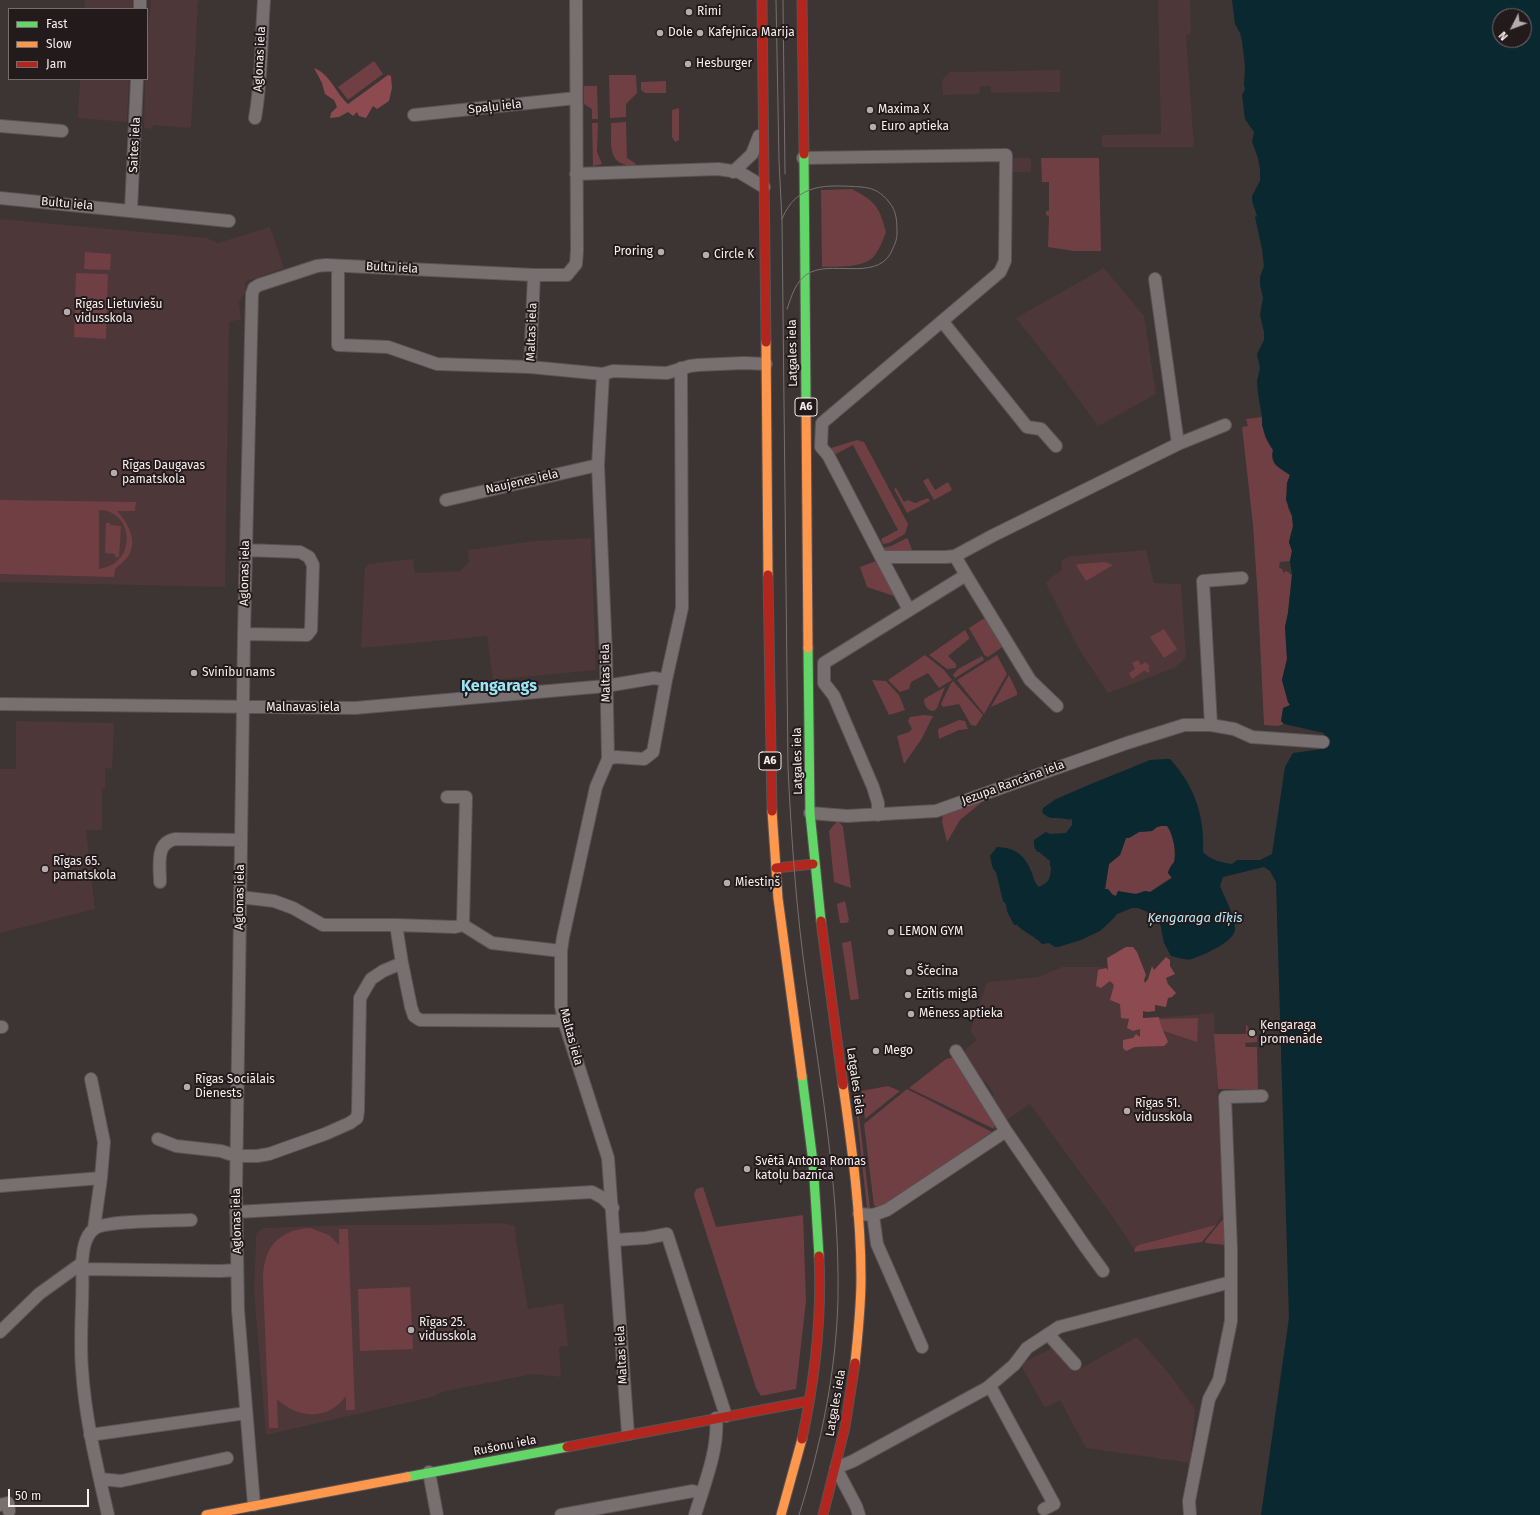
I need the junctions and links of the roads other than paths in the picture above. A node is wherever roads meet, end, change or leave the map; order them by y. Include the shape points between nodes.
1 (264, 0) edge
2 (576, 0) edge
3 (762, 0) edge
4 (802, 0) edge
5 (137, 80) edge
6 (576, 98) junction
7 (414, 115) dead end
8 (255, 118) dead end
9 (764, 123) junction
10 (0, 126) edge
11 (62, 131) dead end
12 (803, 158) junction
13 (733, 172) junction
14 (576, 174) junction
15 (764, 187) junction
16 (0, 198) edge
17 (131, 210) junction
18 (230, 221) dead end
19 (338, 266) junction
20 (534, 275) junction
21 (1155, 279) dead end
22 (254, 288) joint
23 (942, 321) junction
24 (766, 364) junction
25 (530, 366) junction
26 (680, 368) junction
27 (603, 374) junction
28 (1225, 425) dead end
29 (806, 434) junction
30 (821, 434) junction
31 (1178, 444) junction
32 (1056, 446) dead end
33 (598, 465) junction
34 (446, 500) dead end
35 (246, 550) junction
36 (955, 556) junction
37 (881, 557) junction
38 (966, 575) junction
39 (1242, 578) dead end
40 (909, 610) junction
41 (244, 634) junction
42 (809, 673) junction
43 (824, 673) junction
44 (666, 680) junction
45 (606, 686) junction
46 (0, 704) edge
47 (1057, 706) dead end
48 (243, 707) junction
49 (1211, 725) junction
50 (1323, 742) dead end
51 (608, 759) junction
52 (447, 797) dead end
53 (810, 813) junction
54 (878, 814) junction
55 (241, 840) junction
56 (814, 864) junction
57 (776, 868) junction
58 (160, 882) dead end
59 (240, 897) junction
60 (396, 925) junction
61 (463, 925) junction
62 (561, 951) junction
63 (402, 962) junction
64 (564, 1021) junction
65 (956, 1051) dead end
66 (91, 1079) dead end
67 (1262, 1096) dead end
68 (1006, 1131) junction
69 (158, 1139) dead end
70 (236, 1156) junction
71 (610, 1171) junction
72 (101, 1178) junction
73 (0, 1186) edge
74 (592, 1192) junction
75 (613, 1208) junction
76 (236, 1212) junction
77 (859, 1214) junction
78 (874, 1215) junction
79 (191, 1220) dead end
80 (94, 1228) junction
81 (615, 1240) junction
82 (82, 1266) junction
83 (237, 1270) junction
84 (1103, 1271) dead end
85 (1231, 1282) junction
86 (0, 1332) edge
87 (1048, 1334) junction
88 (922, 1347) dead end
89 (1075, 1364) dead end
90 (990, 1386) junction
91 (809, 1400) junction
92 (246, 1413) junction
93 (721, 1417) junction
94 (628, 1434) junction
95 (90, 1435) junction
96 (227, 1458) dead end
97 (836, 1468) junction
98 (429, 1472) junction
99 (100, 1479) junction
100 (701, 1494) junction
101 (251, 1509) edge
102 (1044, 1509) dead end
103 (567, 1514) edge
104 (108, 1515) edge
105 (206, 1515) edge
106 (437, 1515) edge
107 (695, 1515) edge
108 (781, 1515) edge
109 (823, 1515) edge
110 (859, 1515) edge
111 (1190, 1515) edge

1 - 8 street, Aglonas iela via 260,89
2 - 6 street
3 - 9 main road, A6
4 - 12 main road, Latgales iela / A6
5 - 17 street, Saites iela
6 - 7 street, Spaļu iela
6 - 14 street
9 - 13 street via 752,154
9 - 15 main road, A6
10 - 11 street
12 - 23 street via 1006,155 1003,266 1000,272
12 - 29 main road, Latgales iela / A6
13 - 14 street via 718,169
13 - 15 street via 743,174
14 - 20 street via 576,264 568,275
15 - 24 main road, A6
16 - 17 street, Bultu iela
17 - 18 street, Bultu iela
19 - 20 street, Bultu iela
19 - 22 street, Bultu iela via 317,266
19 - 25 street via 338,345 388,347 437,364
20 - 25 street, Maltas iela
21 - 31 street
22 - 35 street, Aglonas iela
23 - 30 street via 827,417 822,423
23 - 32 street via 1027,427 1041,429
24 - 26 street via 698,365
24 - 57 main road, A6 via 770,752
25 - 27 street, Maltas iela
26 - 27 street via 667,373 613,371
26 - 44 street via 682,608
27 - 33 street, Maltas iela
28 - 31 street
29 - 30 street
29 - 42 main road, Latgales iela / A6
30 - 37 street via 821,447 828,455
31 - 36 street
33 - 34 street, Naujenes iela
33 - 45 street, Maltas iela
35 - 41 street, Aglonas iela
35 - 41 street via 300,552 309,557 313,565 311,630 307,635
36 - 37 street
36 - 38 street
37 - 40 street
38 - 40 street
38 - 47 street via 1030,680
39 - 49 street via 1203,581
40 - 43 street via 824,664
41 - 48 street, Aglonas iela
42 - 43 street
42 - 53 main road, Latgales iela / A6
43 - 54 street via 824,682 834,696 873,786
44 - 45 street, Malnavas iela via 654,678
44 - 51 street via 653,752 644,759
45 - 48 street, Malnavas iela via 355,708
45 - 51 street, Maltas iela
46 - 48 street, Malnavas iela
48 - 55 street, Aglonas iela
49 - 50 street, Jezupa Rancāna iela via 1234,729 1252,737
49 - 54 street, Jezupa Rancāna iela via 1184,725 1164,730 936,810
51 - 62 street, Maltas iela via 596,787
52 - 61 street via 466,798
53 - 54 street, Jezupa Rancāna iela via 847,816
53 - 56 main road, Latgales iela / A6
55 - 58 street via 169,840 163,845 161,852
55 - 59 street, Aglonas iela
56 - 57 main road
56 - 77 main road, Latgales iela / A6
57 - 91 main road, A6 via 778,899 811,1136 820,1245 819,1324
59 - 60 street via 274,901 293,908 323,925
59 - 70 street, Aglonas iela
60 - 61 street
60 - 63 street
61 - 62 street via 492,943
62 - 64 street, Maltas iela via 561,1006
63 - 64 street via 411,1007 414,1016 420,1020
63 - 70 street via 371,979 360,998 357,1118 325,1134 269,1154
64 - 71 street, Maltas iela
65 - 68 street
66 - 72 street via 104,1142
67 - 85 street via 1225,1097
68 - 78 street via 887,1210
68 - 84 street
69 - 70 street via 176,1146 221,1151
70 - 76 street, Aglonas iela
71 - 74 street
71 - 75 street, Maltas iela
72 - 73 street
72 - 80 street
74 - 75 street
74 - 76 street
75 - 81 street, Maltas iela
76 - 83 street, Aglonas iela
77 - 78 street
77 - 97 main road, Latgales iela / A6 via 859,1319 848,1413
78 - 88 street via 877,1244
79 - 80 street via 107,1223
80 - 82 street via 86,1238
81 - 93 street via 667,1234
81 - 94 street, Maltas iela
82 - 83 street
82 - 86 street via 73,1268 39,1294
82 - 95 street via 80,1339
83 - 92 street, Aglonas iela
85 - 87 street via 1059,1327
85 - 111 street via 1231,1321 1219,1380 1209,1399 1189,1501
87 - 89 street
87 - 90 street via 1027,1348 1014,1365
90 - 97 street
90 - 102 street via 1054,1504
91 - 93 main road, Rušonu iela
91 - 108 main road, A6 via 801,1443
92 - 95 street
92 - 101 street, Aglonas iela
93 - 94 main road, Rušonu iela
93 - 100 street
94 - 98 main road, Rušonu iela
95 - 99 street
96 - 99 street via 121,1481
97 - 109 main road, Latgales iela / A6
97 - 110 street
98 - 101 main road, Rušonu iela
98 - 106 street
99 - 104 street
100 - 103 street via 693,1491
100 - 107 street
101 - 105 main road, Rušonu iela

